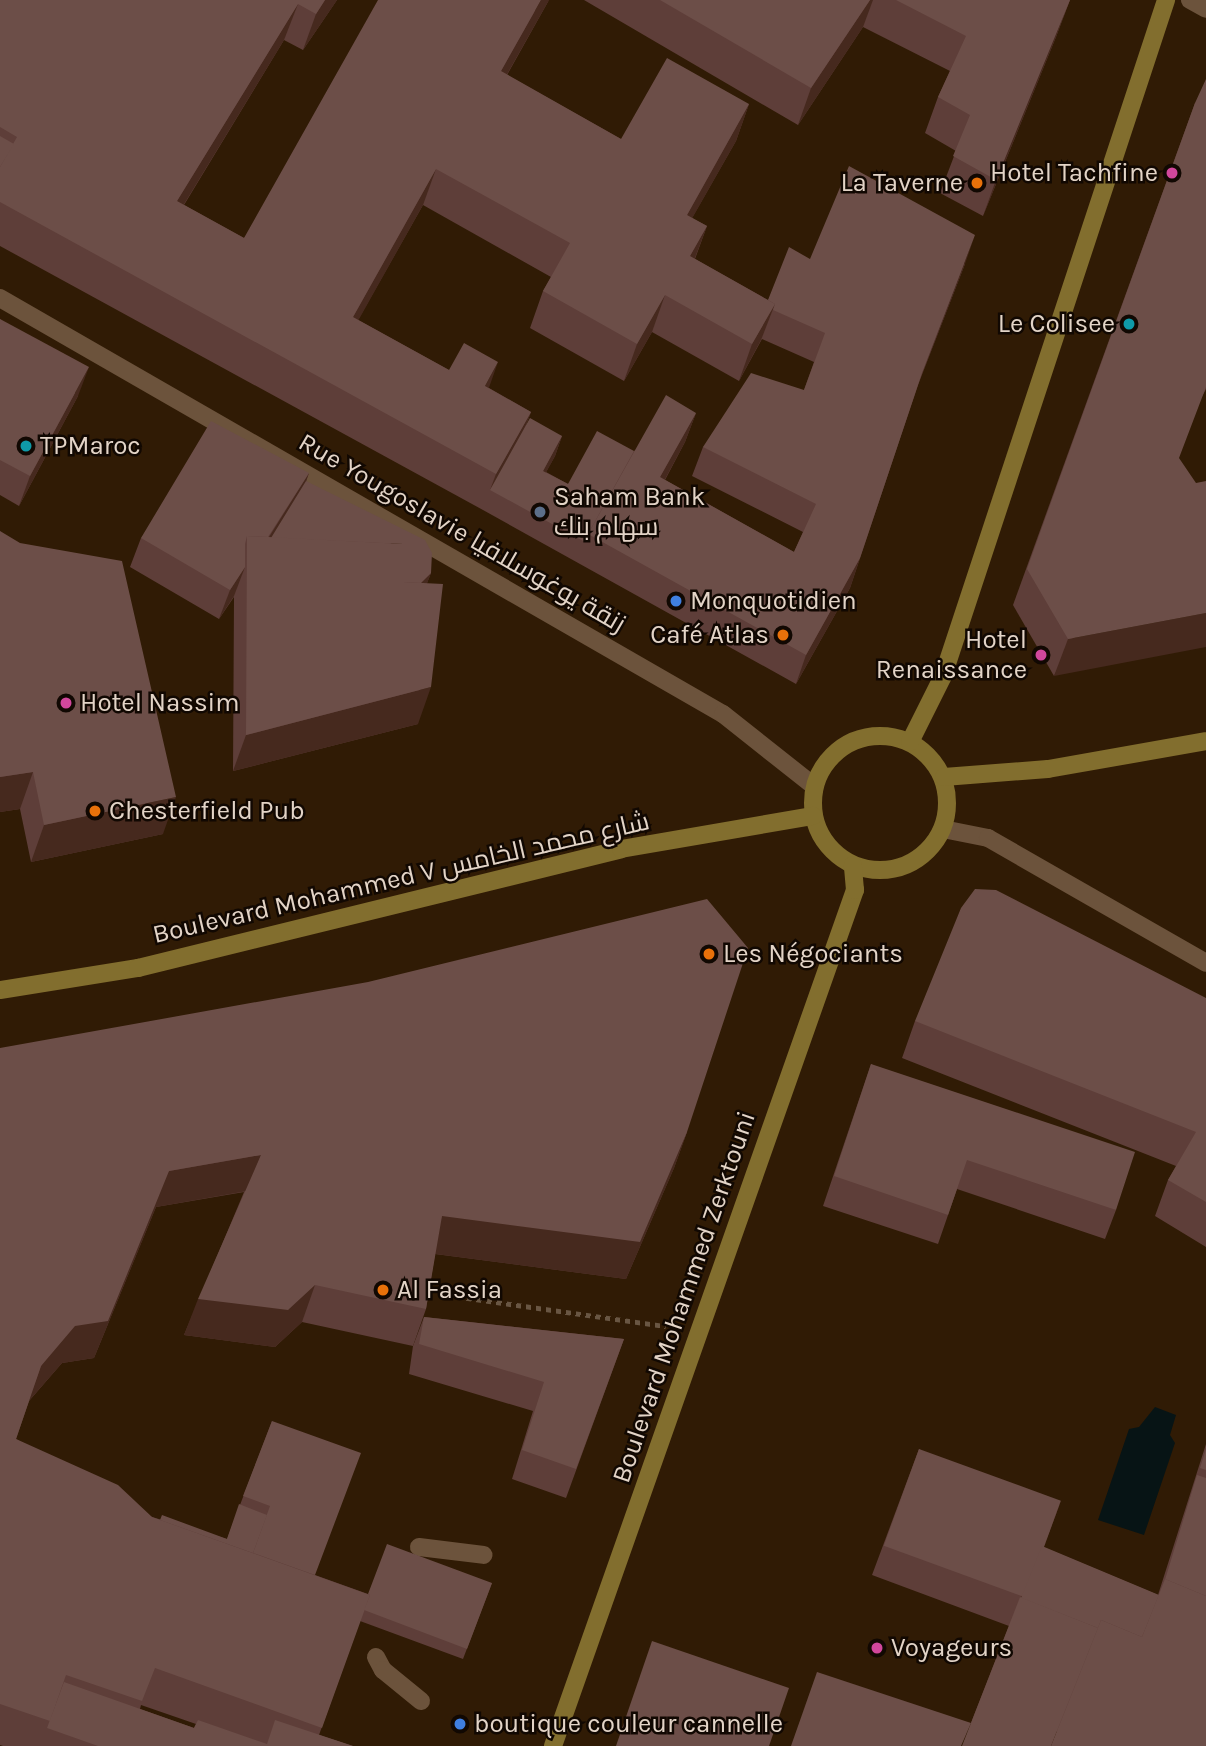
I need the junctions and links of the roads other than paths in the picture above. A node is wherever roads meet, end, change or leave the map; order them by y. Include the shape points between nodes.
1 (1166, 0) edge
2 (1190, 0) edge
3 (1206, 9) edge
4 (0, 298) edge
5 (1206, 741) edge
6 (909, 742) junction
7 (944, 777) junction
8 (814, 786) junction
9 (813, 816) junction
10 (943, 830) junction
11 (853, 865) junction
12 (1206, 963) edge
13 (0, 990) edge
14 (419, 1547) dead end
15 (484, 1555) dead end
16 (376, 1657) dead end
17 (421, 1701) dead end
18 (553, 1746) edge

1 - 6 main road via 943,676
2 - 3 street
4 - 8 street, Rue Yougoslavie زنقة يوغوسلافيا via 723,714
5 - 7 main road via 1048,769
6 - 7 main road
6 - 8 main road via 875,734 855,739 836,750
7 - 10 main road via 948,811
8 - 9 main road
9 - 11 main road via 827,845
9 - 13 main road, Boulevard Mohammed V شارع محمد الخامس via 621,849 138,968
10 - 11 main road via 921,857 905,866 870,870
10 - 12 street via 988,838
11 - 18 main road, Boulevard Mohammed Zerktouni via 855,890
14 - 15 street
16 - 17 street via 383,1670

